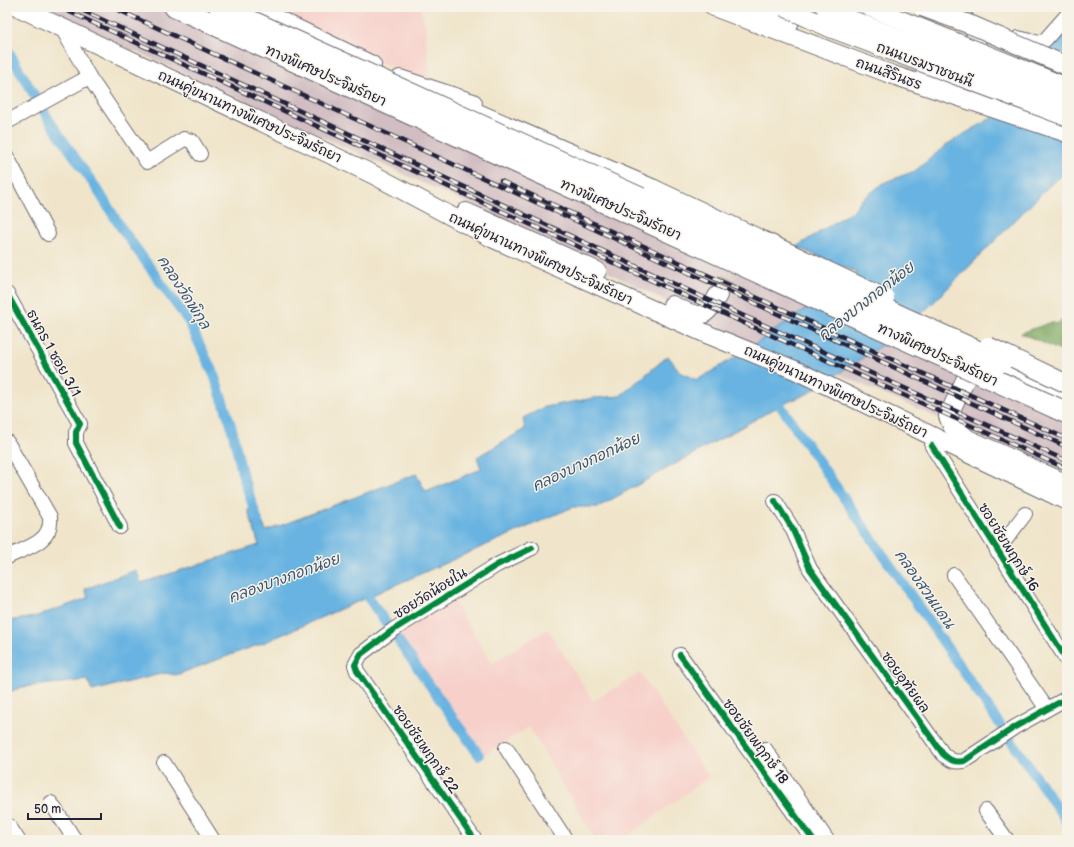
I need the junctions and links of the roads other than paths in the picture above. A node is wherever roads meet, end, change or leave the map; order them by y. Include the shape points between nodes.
1 (18, 7) edge
2 (175, 7) edge
3 (220, 7) edge
4 (252, 7) edge
5 (752, 7) edge
6 (784, 7) edge
7 (824, 7) edge
8 (849, 7) edge
9 (869, 7) edge
10 (879, 7) edge
11 (922, 7) edge
12 (935, 7) edge
13 (718, 9) edge
14 (1067, 15) edge
15 (969, 20) junction
16 (62, 28) junction
17 (1000, 32) junction
18 (979, 45) junction
19 (1067, 66) edge
20 (923, 75) junction
21 (89, 77) junction
22 (400, 79) junction
23 (1067, 79) edge
24 (1067, 88) edge
25 (1067, 103) edge
26 (1067, 117) edge
27 (7, 122) edge
28 (1067, 133) edge
29 (200, 154) dead end
30 (7, 157) edge
31 (372, 174) junction
32 (48, 234) dead end
33 (733, 266) tunnel mouth
34 (7, 294) edge
35 (718, 295) tunnel mouth
36 (1067, 375) edge
37 (1067, 384) edge
38 (1067, 392) edge
39 (1067, 401) edge
40 (1067, 413) edge
41 (7, 442) edge
42 (932, 446) dead end
43 (1067, 478) edge
44 (1067, 484) edge
45 (775, 501) dead end
46 (1067, 501) edge
47 (1025, 514) dead end
48 (120, 527) dead end
49 (532, 548) dead end
50 (997, 551) junction
51 (7, 557) edge
52 (954, 575) dead end
53 (680, 655) dead end
54 (1067, 660) edge
55 (358, 671) joint
56 (1067, 698) edge
57 (1047, 709) junction
58 (506, 748) dead end
59 (765, 749) dead end
60 (164, 763) dead end
61 (51, 803) dead end
62 (986, 811) dead end
63 (9, 826) dead end
64 (18, 840) edge
65 (75, 840) edge
66 (212, 840) edge
67 (475, 840) edge
68 (566, 840) edge
69 (813, 840) edge
70 (827, 840) edge
71 (1007, 840) edge

1 - 16 main road, ถนนคู่ขนานทางพิเศษประจิมรัถยา
2 - 40 highway, ทางพิเศษประจิมรัถยา, bridge
3 - 38 highway, ทางพิเศษประจิมรัถยา, bridge
4 - 22 main road
5 - 20 main road
6 - 26 main road, ถนนบรมราชชนนี, bridge via 830,28
7 - 25 main road, ถนนบรมราชชนนี, bridge
8 - 20 main road via 936,46 940,51 939,64
9 - 24 main road, bridge
10 - 23 main road via 969,39
11 - 19 main road, bridge
12 - 15 street
13 - 28 main road, ถนนสิรินธร via 894,75
14 - 17 street via 1040,43
15 - 17 street
15 - 18 street
16 - 21 street
16 - 31 main road, ถนนคู่ขนานทางพิเศษประจิมรัถยา
17 - 18 street
18 - 20 street via 969,74 963,81 957,84 947,83
21 - 27 street
21 - 29 street via 147,162 184,139 192,141
22 - 33 main road via 484,107 736,220 743,227 745,235
22 - 37 main road, bridge via 654,189
30 - 32 street
31 - 35 main road via 498,225 690,314 702,315 710,312
31 - 46 main road, ถนนคู่ขนานทางพิเศษประจิมรัถยา via 492,238 709,335 795,370
34 - 48 street, ธนกร 1 ซอย 3/1 via 80,424 76,432 76,443
36 - 44 main road via 1011,350 996,347 987,349 969,372 948,416 952,426 968,439
39 - 43 main road via 1004,370 984,365 977,370 955,416 956,422 970,433
41 - 51 street via 50,517 51,525 42,541
42 - 50 street, ซอยชัยพฤกษ์ 16
45 - 57 street, ซอยอุทัยผล via 792,528 810,569 943,754 950,760 964,761
47 - 50 street
49 - 55 street, ซอยวัดน้อยใน via 497,565 393,630 361,654 356,665
50 - 54 street, ซอยชัยพฤกษ์ 16
52 - 57 street
53 - 69 street, ซอยชัยพฤกษ์ 18
55 - 67 street, ซอยชัยพฤกษ์ 22
56 - 57 street, ซอยอุทัยผล
58 - 68 street
59 - 70 street, ซอยชัยพฤกษ์ 18
60 - 66 street
61 - 65 street
62 - 71 street
63 - 64 street

